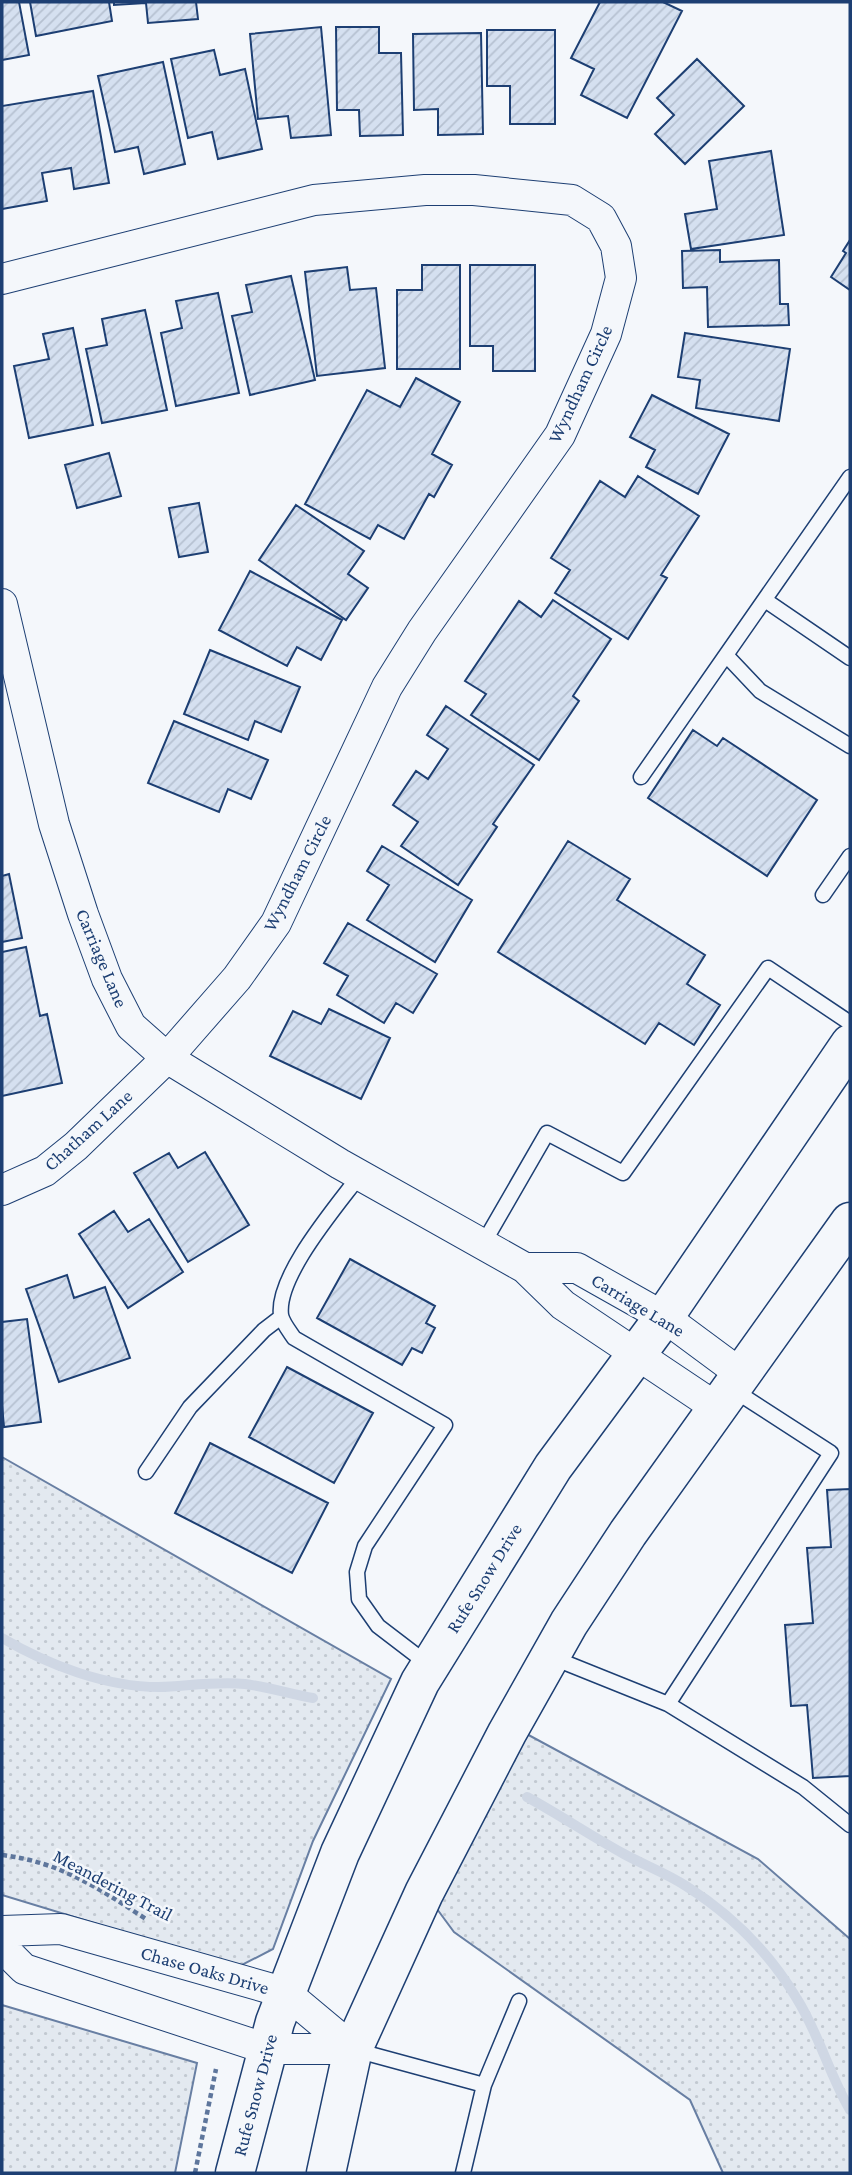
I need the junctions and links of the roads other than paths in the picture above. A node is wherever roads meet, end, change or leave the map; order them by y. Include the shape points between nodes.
1 (2, 279) edge
2 (850, 477) edge
3 (765, 600) junction
4 (2, 604) edge
5 (726, 655) junction
6 (850, 657) edge
7 (850, 747) edge
8 (641, 777) dead end
9 (850, 856) edge
10 (822, 895) dead end
11 (850, 1023) edge
12 (167, 1058) junction
13 (846, 1060) edge
14 (360, 1175) junction
15 (2, 1190) edge
16 (850, 1222) edge
17 (483, 1244) junction
18 (525, 1268) junction
19 (281, 1317) junction
20 (664, 1317) junction
21 (636, 1354) junction
22 (730, 1390) junction
23 (146, 1472) dead end
24 (550, 1656) junction
25 (430, 1665) junction
26 (668, 1704) junction
27 (850, 1825) edge
28 (2, 1931) edge
29 (2, 1947) edge
30 (286, 1993) junction
31 (519, 2001) dead end
32 (267, 2049) junction
33 (353, 2049) junction
34 (484, 2085) junction
35 (235, 2173) edge
36 (326, 2173) edge
37 (463, 2173) edge

1 - 12 street, Wyndham Circle via 314,200 425,190 572,200 601,218 616,246 621,278 615,305 560,435 387,687 276,923 237,978
2 - 3 lane
3 - 5 lane
3 - 6 lane
4 - 12 street, Carriage Lane via 54,824 83,914 107,979 131,1026
5 - 7 lane via 760,691
5 - 8 lane
9 - 10 lane
11 - 17 lane via 768,968 622,1173 547,1133
12 - 14 street, Carriage Lane
12 - 15 street, Chatham Lane via 45,1171
13 - 20 main road, Rufe Snow Drive
14 - 17 street, Carriage Lane
14 - 19 lane via 305,1250 283,1289
16 - 22 main road
17 - 18 street, Carriage Lane
18 - 20 street, Carriage Lane via 577,1268
18 - 21 street, Carriage Lane via 562,1305
19 - 23 lane via 190,1407
19 - 25 lane via 294,1338 445,1425 365,1546 356,1572 359,1599 378,1626
20 - 21 main road, Rufe Snow Drive
20 - 22 street, Carriage Lane
21 - 22 street, Carriage Lane
21 - 25 main road, Rufe Snow Drive via 553,1467
22 - 24 main road via 628,1533
22 - 26 lane via 831,1453
24 - 26 lane
24 - 33 main road via 424,1893
25 - 30 main road, Rufe Snow Drive via 340,1853
26 - 27 lane via 803,1787
28 - 30 street, Chase Oaks Drive via 61,1929
29 - 32 street via 24,1969
30 - 32 main road, Rufe Snow Drive
30 - 33 street, Chase Oaks Drive
31 - 34 lane
32 - 33 street
32 - 35 main road, Rufe Snow Drive
33 - 34 lane
33 - 36 main road
34 - 37 lane

